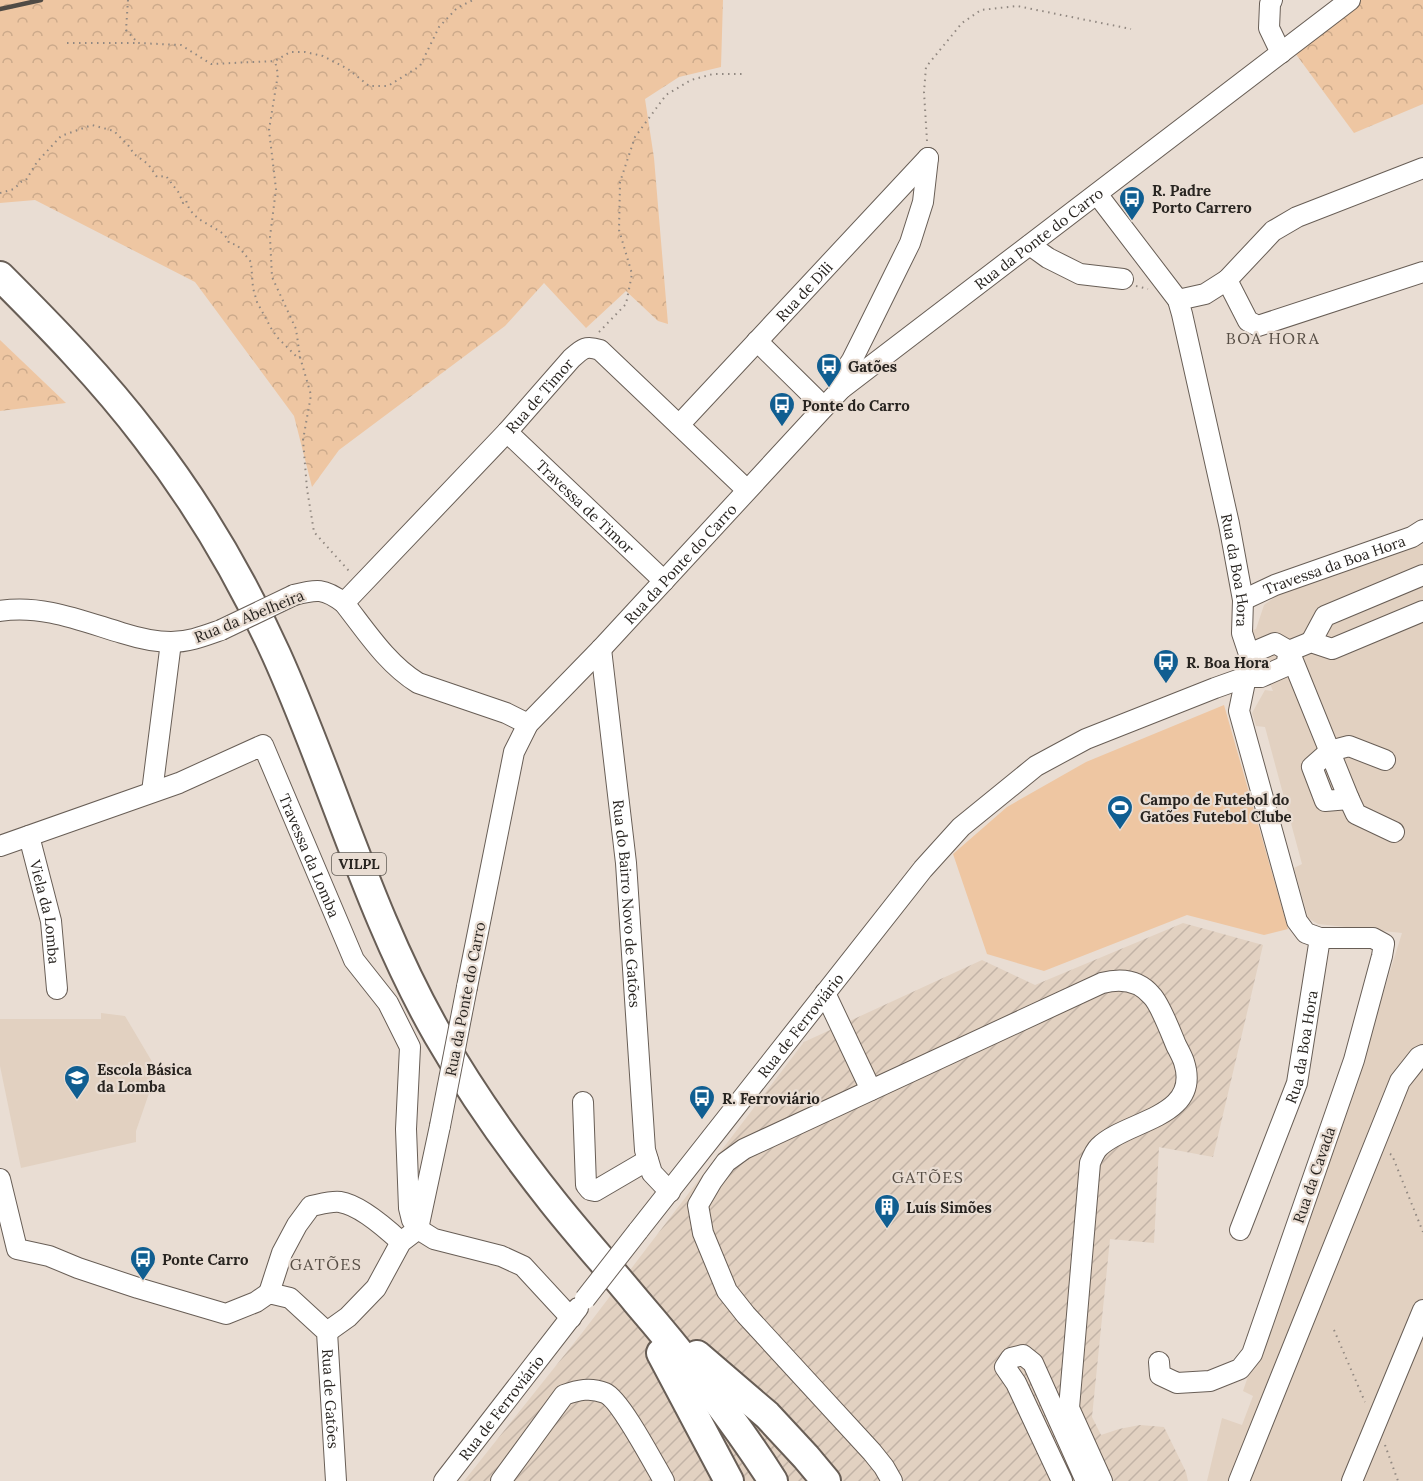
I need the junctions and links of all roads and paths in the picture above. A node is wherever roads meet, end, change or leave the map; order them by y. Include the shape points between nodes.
1 (128, 0) edge
2 (472, 0) edge
3 (1272, 0) edge
4 (1350, 0) edge
5 (1131, 29) dead end
6 (67, 43) dead end
7 (138, 43) junction
8 (1281, 53) junction
9 (275, 61) junction
10 (743, 74) dead end
11 (928, 158) junction
12 (1423, 168) edge
13 (0, 193) edge
14 (1097, 194) junction
15 (1030, 245) junction
16 (1423, 272) edge
17 (0, 276) edge
18 (1123, 279) joint
19 (1163, 280) junction
20 (1227, 280) junction
21 (1178, 300) junction
22 (757, 341) junction
23 (582, 348) junction
24 (300, 357) junction
25 (841, 388) junction
26 (824, 407) junction
27 (679, 425) junction
28 (507, 432) junction
29 (747, 490) junction
30 (1423, 530) edge
31 (1423, 574) edge
32 (664, 581) junction
33 (362, 585) junction
34 (1243, 600) junction
35 (344, 603) junction
36 (0, 611) edge
37 (1423, 611) edge
38 (171, 642) junction
39 (1311, 642) junction
40 (601, 649) junction
41 (1289, 651) junction
42 (1249, 654) junction
43 (1246, 677) junction
44 (528, 724) junction
45 (1330, 751) junction
46 (1385, 760) dead end
47 (152, 792) junction
48 (1394, 832) dead end
49 (29, 836) junction
50 (0, 846) edge
51 (1320, 938) junction
52 (57, 989) dead end
53 (825, 993) junction
54 (1423, 1055) edge
55 (871, 1090) junction
56 (583, 1102) dead end
57 (1374, 1147) junction
58 (648, 1160) junction
59 (0, 1179) edge
60 (670, 1192) junction
61 (418, 1229) junction
62 (1240, 1230) dead end
63 (1423, 1232) edge
64 (401, 1242) junction
65 (269, 1293) junction
66 (642, 1307) junction
67 (1423, 1310) edge
68 (571, 1318) junction
69 (327, 1332) junction
70 (1159, 1362) dead end
71 (746, 1440) junction
72 (336, 1481) edge
73 (444, 1481) edge
74 (501, 1481) edge
75 (664, 1481) edge
76 (729, 1481) edge
77 (772, 1481) edge
78 (778, 1481) edge
79 (788, 1481) edge
80 (826, 1481) edge
81 (892, 1481) edge
82 (1062, 1481) edge
83 (1086, 1481) edge
84 (1102, 1481) edge
85 (1239, 1481) edge
86 (1352, 1481) edge

1 - 7 path via 126,30
2 - 9 path via 457,8 439,27 420,66 388,86 369,86 348,69 305,52 290,52
3 - 8 street via 1269,28
4 - 8 street, Rua da Ponte do Carro
5 - 11 path via 1017,6 981,10 962,23 926,67
6 - 7 path
7 - 9 path via 181,45 211,64
8 - 14 street, Rua da Ponte do Carro
9 - 24 path via 278,74 269,130 276,189 270,237 272,277 296,329
10 - 23 path via 713,74 691,80 666,95 635,137 620,182 619,230 632,274 626,304
11 - 22 street, Rua de Dili
11 - 25 street via 923,202 910,243 840,378
12 - 20 street via 1297,217 1273,231
13 - 24 path via 26,180 61,136 93,125 114,131 157,177 166,176 183,202 186,200 190,213 237,245 250,262 257,302 271,328
14 - 15 street, Rua da Ponte do Carro
14 - 19 street, Rua da Boa Hora
15 - 18 street via 1080,274
15 - 25 street, Rua da Ponte do Carro
16 - 20 street via 1258,326 1248,321
17 - 66 highway, VILPL via 138,426 215,537 275,651 374,900 435,1030 508,1144
18 - 19 path via 1150,290
19 - 21 street, Rua da Boa Hora
20 - 21 street via 1205,294
21 - 34 street, Rua da Boa Hora
22 - 26 street
22 - 27 street, Rua de Dili
23 - 27 street, Rua de Timor via 600,350
23 - 28 street, Rua de Timor
24 - 33 path via 311,395 303,440 314,532
25 - 26 street, Rua da Ponte do Carro
26 - 29 street, Rua da Ponte do Carro
27 - 29 street, Rua de Timor
28 - 32 street, Travessa de Timor
28 - 33 street, Rua de Timor
29 - 32 street, Rua da Ponte do Carro
30 - 34 street, Travessa da Boa Hora
31 - 39 street via 1325,616
32 - 40 street, Rua da Ponte do Carro
33 - 35 street, Rua de Timor
34 - 42 street, Rua da Boa Hora via 1242,633
35 - 38 street, Rua da Abelheira, bridge via 324,591 313,590 220,630 192,640
35 - 44 street, Rua da Abelheira via 409,678
36 - 38 street, Rua da Abelheira via 51,612 147,640
37 - 39 street via 1332,649
38 - 47 street
39 - 41 street
40 - 44 street, Rua da Ponte do Carro
40 - 58 street, Rua do Bairro Novo de Gatões via 626,862
41 - 42 street via 1275,643
41 - 43 street, Rua de Ferroviário via 1286,666 1262,677
41 - 45 street
42 - 43 street, Rua da Boa Hora
43 - 51 street, Rua da Boa Hora via 1239,711 1297,921 1306,933
43 - 53 street, Rua de Ferroviário via 1086,739 1036,766 961,827
44 - 61 street, Rua da Ponte do Carro, bridge via 514,752
45 - 46 street via 1349,746
45 - 48 street via 1312,767 1325,801 1349,799 1356,814
47 - 49 street, Travessa da Lomba
47 - 61 street, Travessa da Lomba via 263,745 354,960 388,1003 410,1047 406,1129 409,1208
49 - 50 street, Travessa da Lomba
49 - 52 street, Viela da Lomba via 51,921
51 - 62 street, Rua da Boa Hora via 1297,1083
51 - 70 street, Rua da Cavada via 1373,938 1384,944 1354,1060 1252,1354 1240,1369 1210,1381 1177,1383 1160,1375
53 - 55 street
53 - 60 street, Rua de Ferroviário
54 - 57 street via 1400,1081
55 - 81 street via 744,1149 726,1162 698,1205 702,1233 727,1291 872,1452
55 - 84 street via 1102,983 1129,980 1154,997 1185,1063 1187,1083 1179,1101 1164,1113 1112,1137 1097,1149 1090,1163 1069,1408
56 - 58 street via 586,1185 590,1190 595,1191
57 - 63 path via 1392,1155
57 - 85 street
58 - 60 street, Rua do Bairro Novo de Gatões via 651,1173
59 - 65 street via 17,1249 226,1314
60 - 68 street, Rua de Ferroviário, bridge
61 - 64 street
61 - 68 street via 434,1239 501,1256 523,1266
64 - 65 street via 360,1210 342,1202 311,1206 282,1253
64 - 69 street via 376,1288
65 - 69 street, Rua de Gatões via 290,1298
66 - 71 highway, VILPL
66 - 76 highway via 656,1342
66 - 80 highway via 767,1415
67 - 86 street
68 - 73 street, Rua de Ferroviário
69 - 72 street, Rua de Gatões
71 - 77 highway, VILPL
71 - 78 highway, VILPL
71 - 79 street, VILPL
74 - 75 street via 564,1395 580,1389 607,1394 622,1410
82 - 83 street via 1016,1383 1005,1368 1011,1358 1023,1355 1033,1363

